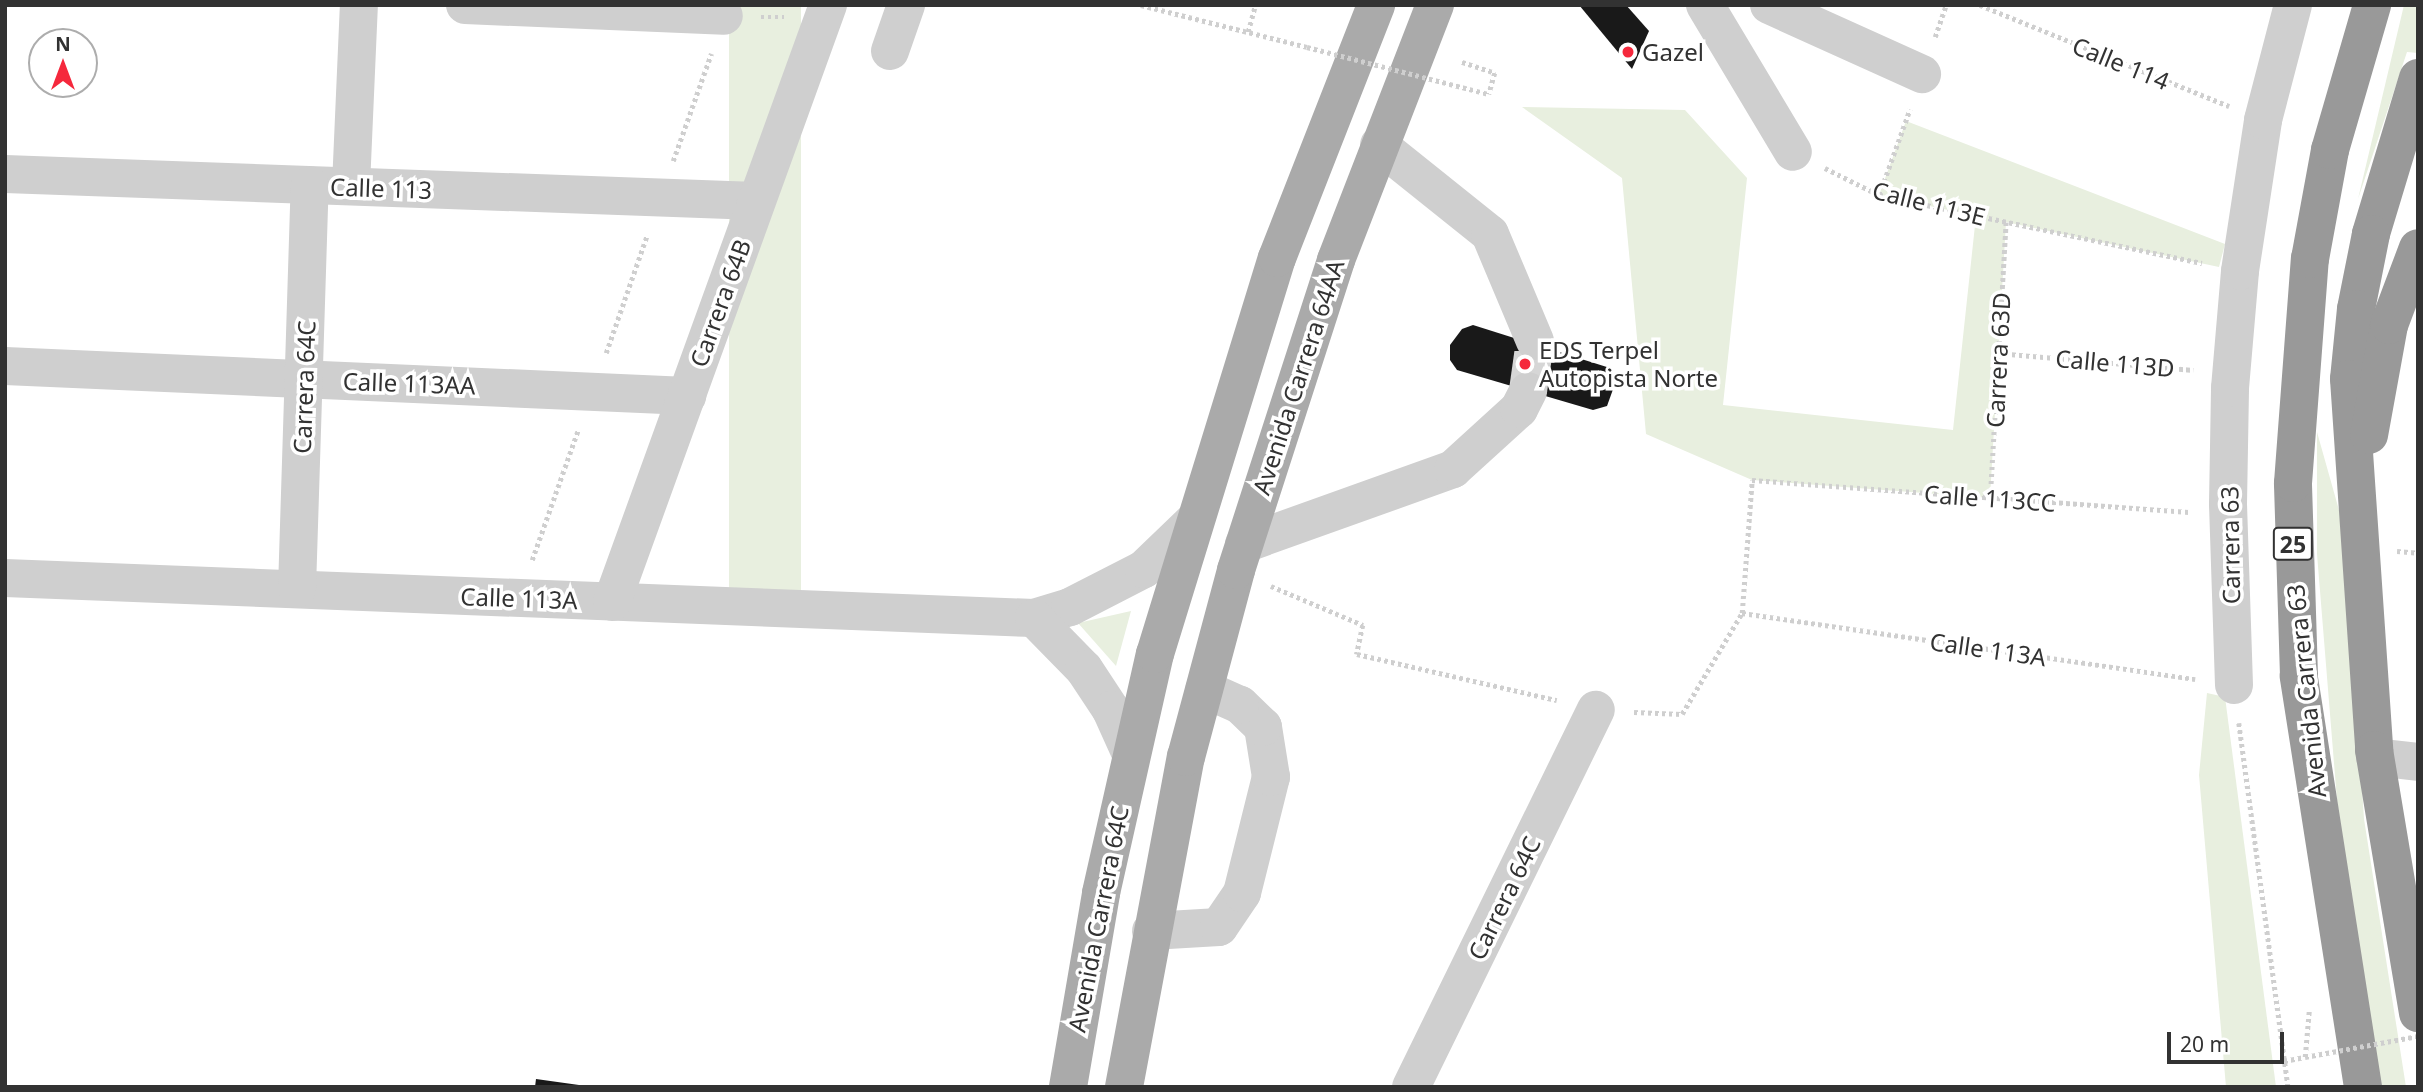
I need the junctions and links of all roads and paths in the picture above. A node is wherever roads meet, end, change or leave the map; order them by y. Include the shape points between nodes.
1 (359, 5) edge
2 (465, 5) edge
3 (471, 5) edge
4 (906, 5) edge
5 (1141, 5) edge
6 (1255, 5) edge
7 (1376, 5) edge
8 (1435, 5) edge
9 (1705, 5) edge
10 (1769, 5) edge
11 (1980, 5) edge
12 (2293, 5) edge
13 (2372, 5) edge
14 (826, 12) edge
15 (724, 16) junction
16 (1248, 33) junction
17 (890, 51) dead end
18 (1462, 62) dead end
19 (1922, 74) dead end
20 (2416, 84) edge
21 (2263, 120) junction
22 (1379, 145) junction
23 (1793, 152) joint
24 (5, 174) edge
25 (310, 185) junction
26 (351, 186) junction
27 (661, 198) junction
28 (757, 201) junction
29 (2006, 222) junction
30 (2418, 248) edge
31 (2240, 271) junction
32 (1535, 341) tunnel mouth
33 (1998, 353) junction
34 (5, 366) edge
35 (2232, 374) junction
36 (304, 379) junction
37 (592, 391) junction
38 (1528, 391) tunnel mouth
39 (687, 396) junction
40 (1990, 498) junction
41 (2228, 515) junction
42 (1195, 520) junction
43 (2362, 549) junction
44 (1240, 557) junction
45 (5, 578) edge
46 (297, 589) junction
47 (520, 598) junction
48 (612, 601) junction
49 (1742, 612) junction
50 (1034, 618) junction
51 (2234, 685) junction
52 (1204, 689) junction
53 (1597, 710) junction
54 (1130, 752) junction
55 (2375, 757) junction
56 (2418, 762) edge
57 (1151, 931) junction
58 (2309, 1008) dead end
59 (2418, 1013) edge
60 (2418, 1036) edge
61 (2305, 1057) junction
62 (2284, 1060) junction
63 (1068, 1087) edge
64 (1124, 1087) edge
65 (1411, 1087) edge
66 (2288, 1087) edge
67 (2362, 1087) edge

1 - 26 street
2 - 3 street
3 - 15 street
4 - 17 street
5 - 16 path
6 - 16 path
7 - 42 main road via 1277,258
8 - 22 main road, Avenida Carrera 64AA
9 - 23 street
10 - 19 street
11 - 21 path, Calle 114
12 - 21 street, Carrera 63
13 - 67 highway, Avenida Carrera 63 / 25 via 2330,150 2309,259 2293,483 2299,676
14 - 15 path
14 - 28 street, Carrera 64B
15 - 27 path
16 - 18 path, bridge via 1489,94 1495,73
20 - 43 highway via 2371,234 2356,309 2349,418
21 - 31 street, Carrera 63
22 - 32 street via 1490,234
22 - 44 main road, Avenida Carrera 64AA via 1293,386
23 - 29 path, Calle 113E via 1879,195
24 - 25 street, Calle 113
25 - 26 street, Calle 113
25 - 36 street, Carrera 64C
26 - 27 street, Calle 113
27 - 28 street, Calle 113
27 - 37 path
28 - 39 street, Carrera 64B
29 - 31 path, Calle 113E
29 - 33 path, Carrera 63D
30 - 43 highway via 2389,325 2374,394
31 - 35 street, Carrera 63
33 - 35 path, Calle 113D
33 - 40 path, Carrera 63D
34 - 36 street, Calle 113AA
35 - 41 street, Carrera 63
36 - 37 street, Calle 113AA
36 - 46 street, Carrera 64C
37 - 39 street, Calle 113AA
37 - 47 path
38 - 44 street via 1518,409 1454,469
39 - 48 street, Carrera 64B
40 - 41 path, Calle 113CC
40 - 49 path, Calle 113CC via 1752,480
41 - 51 street, Carrera 63
42 - 50 street, Calle 113A via 1144,569 1070,607
42 - 54 main road
43 - 55 highway
44 - 52 main road, Avenida Carrera 64AA
44 - 53 path via 1363,625 1357,654
45 - 46 street, Calle 113A
46 - 47 street, Calle 113A
47 - 48 street, Calle 113A
48 - 50 street, Calle 113A
49 - 51 path, Calle 113A
49 - 53 path via 1682,714
50 - 54 street via 1084,668
51 - 62 path
52 - 57 main road, Avenida Carrera 64AA
52 - 57 street via 1240,705 1264,727 1271,777 1242,892 1219,927
53 - 65 street, Carrera 64C
54 - 63 main road, Avenida Carrera 64C
55 - 56 street
55 - 59 highway
57 - 64 main road
58 - 61 path
60 - 61 path, bridge
61 - 62 path
62 - 66 path

